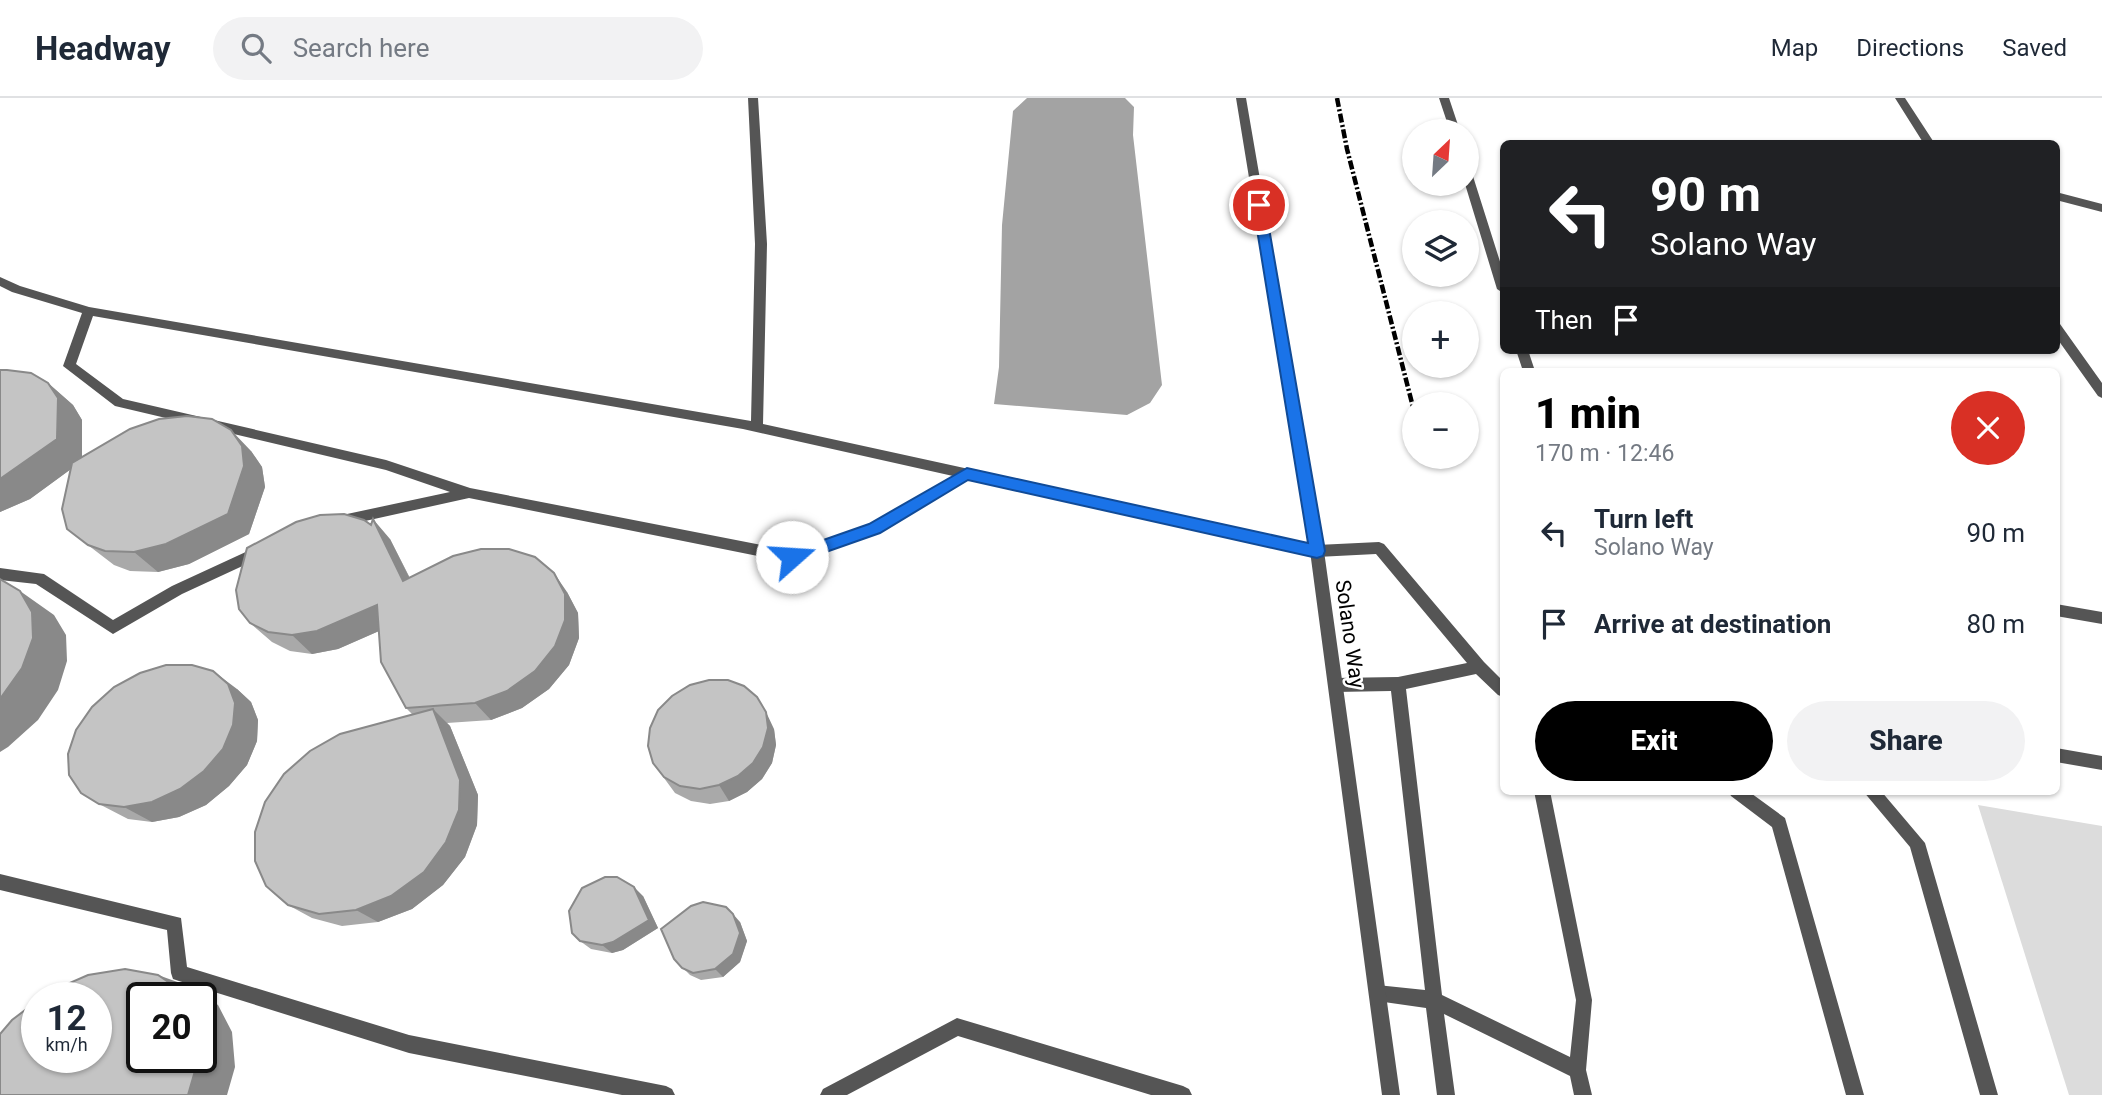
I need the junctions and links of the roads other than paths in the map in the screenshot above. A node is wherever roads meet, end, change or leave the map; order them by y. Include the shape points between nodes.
1 (753, 98) edge
2 (1241, 98) edge
3 (1444, 98) edge
4 (1900, 98) edge
5 (1451, 119) edge
6 (1927, 140) edge
7 (1474, 196) edge
8 (2060, 196) edge
9 (2102, 208) edge
10 (1500, 279) edge
11 (0, 281) edge
12 (89, 311) junction
13 (2060, 333) edge
14 (2102, 393) edge
15 (757, 427) junction
16 (967, 474) junction
17 (470, 493) junction
18 (328, 523) edge
19 (278, 543) edge
20 (1317, 551) junction
21 (0, 573) edge
22 (2060, 611) edge
23 (2102, 618) edge
24 (1479, 667) junction
25 (1398, 684) junction
26 (1335, 685) junction
27 (1500, 687) edge
28 (2060, 756) edge
29 (2102, 763) edge
30 (1543, 795) edge
31 (1741, 795) edge
32 (1875, 795) edge
33 (0, 882) edge
34 (1377, 993) junction
35 (1434, 1000) junction
36 (1577, 1070) junction
37 (1160, 1092) edge
38 (666, 1095) edge
39 (829, 1095) edge
40 (1183, 1095) edge
41 (1391, 1095) edge
42 (1446, 1095) edge
43 (1583, 1095) edge
44 (1855, 1095) edge
45 (1989, 1095) edge

1 - 15 street via 761,244
2 - 20 street, Solano Way
3 - 5 street
4 - 6 street
7 - 10 street
8 - 9 street
11 - 12 street
12 - 15 street
12 - 17 street via 69,366 119,403 386,465
13 - 14 street
15 - 16 street
16 - 17 street via 874,528 792,557
16 - 20 street
17 - 18 street
19 - 21 street via 177,590 113,628 38,578
20 - 24 street via 1379,548
20 - 26 street, Solano Way
22 - 23 street
24 - 25 street
24 - 27 street
25 - 26 street
25 - 35 street
26 - 34 street, Solano Way
28 - 29 street
30 - 36 street via 1584,1000
31 - 44 street via 1779,823
32 - 45 street via 1917,843
33 - 38 street via 174,924 179,973 409,1044
34 - 35 street
34 - 41 street, Solano Way
35 - 36 street
35 - 42 street
36 - 43 street
37 - 39 street via 957,1027
37 - 40 street

